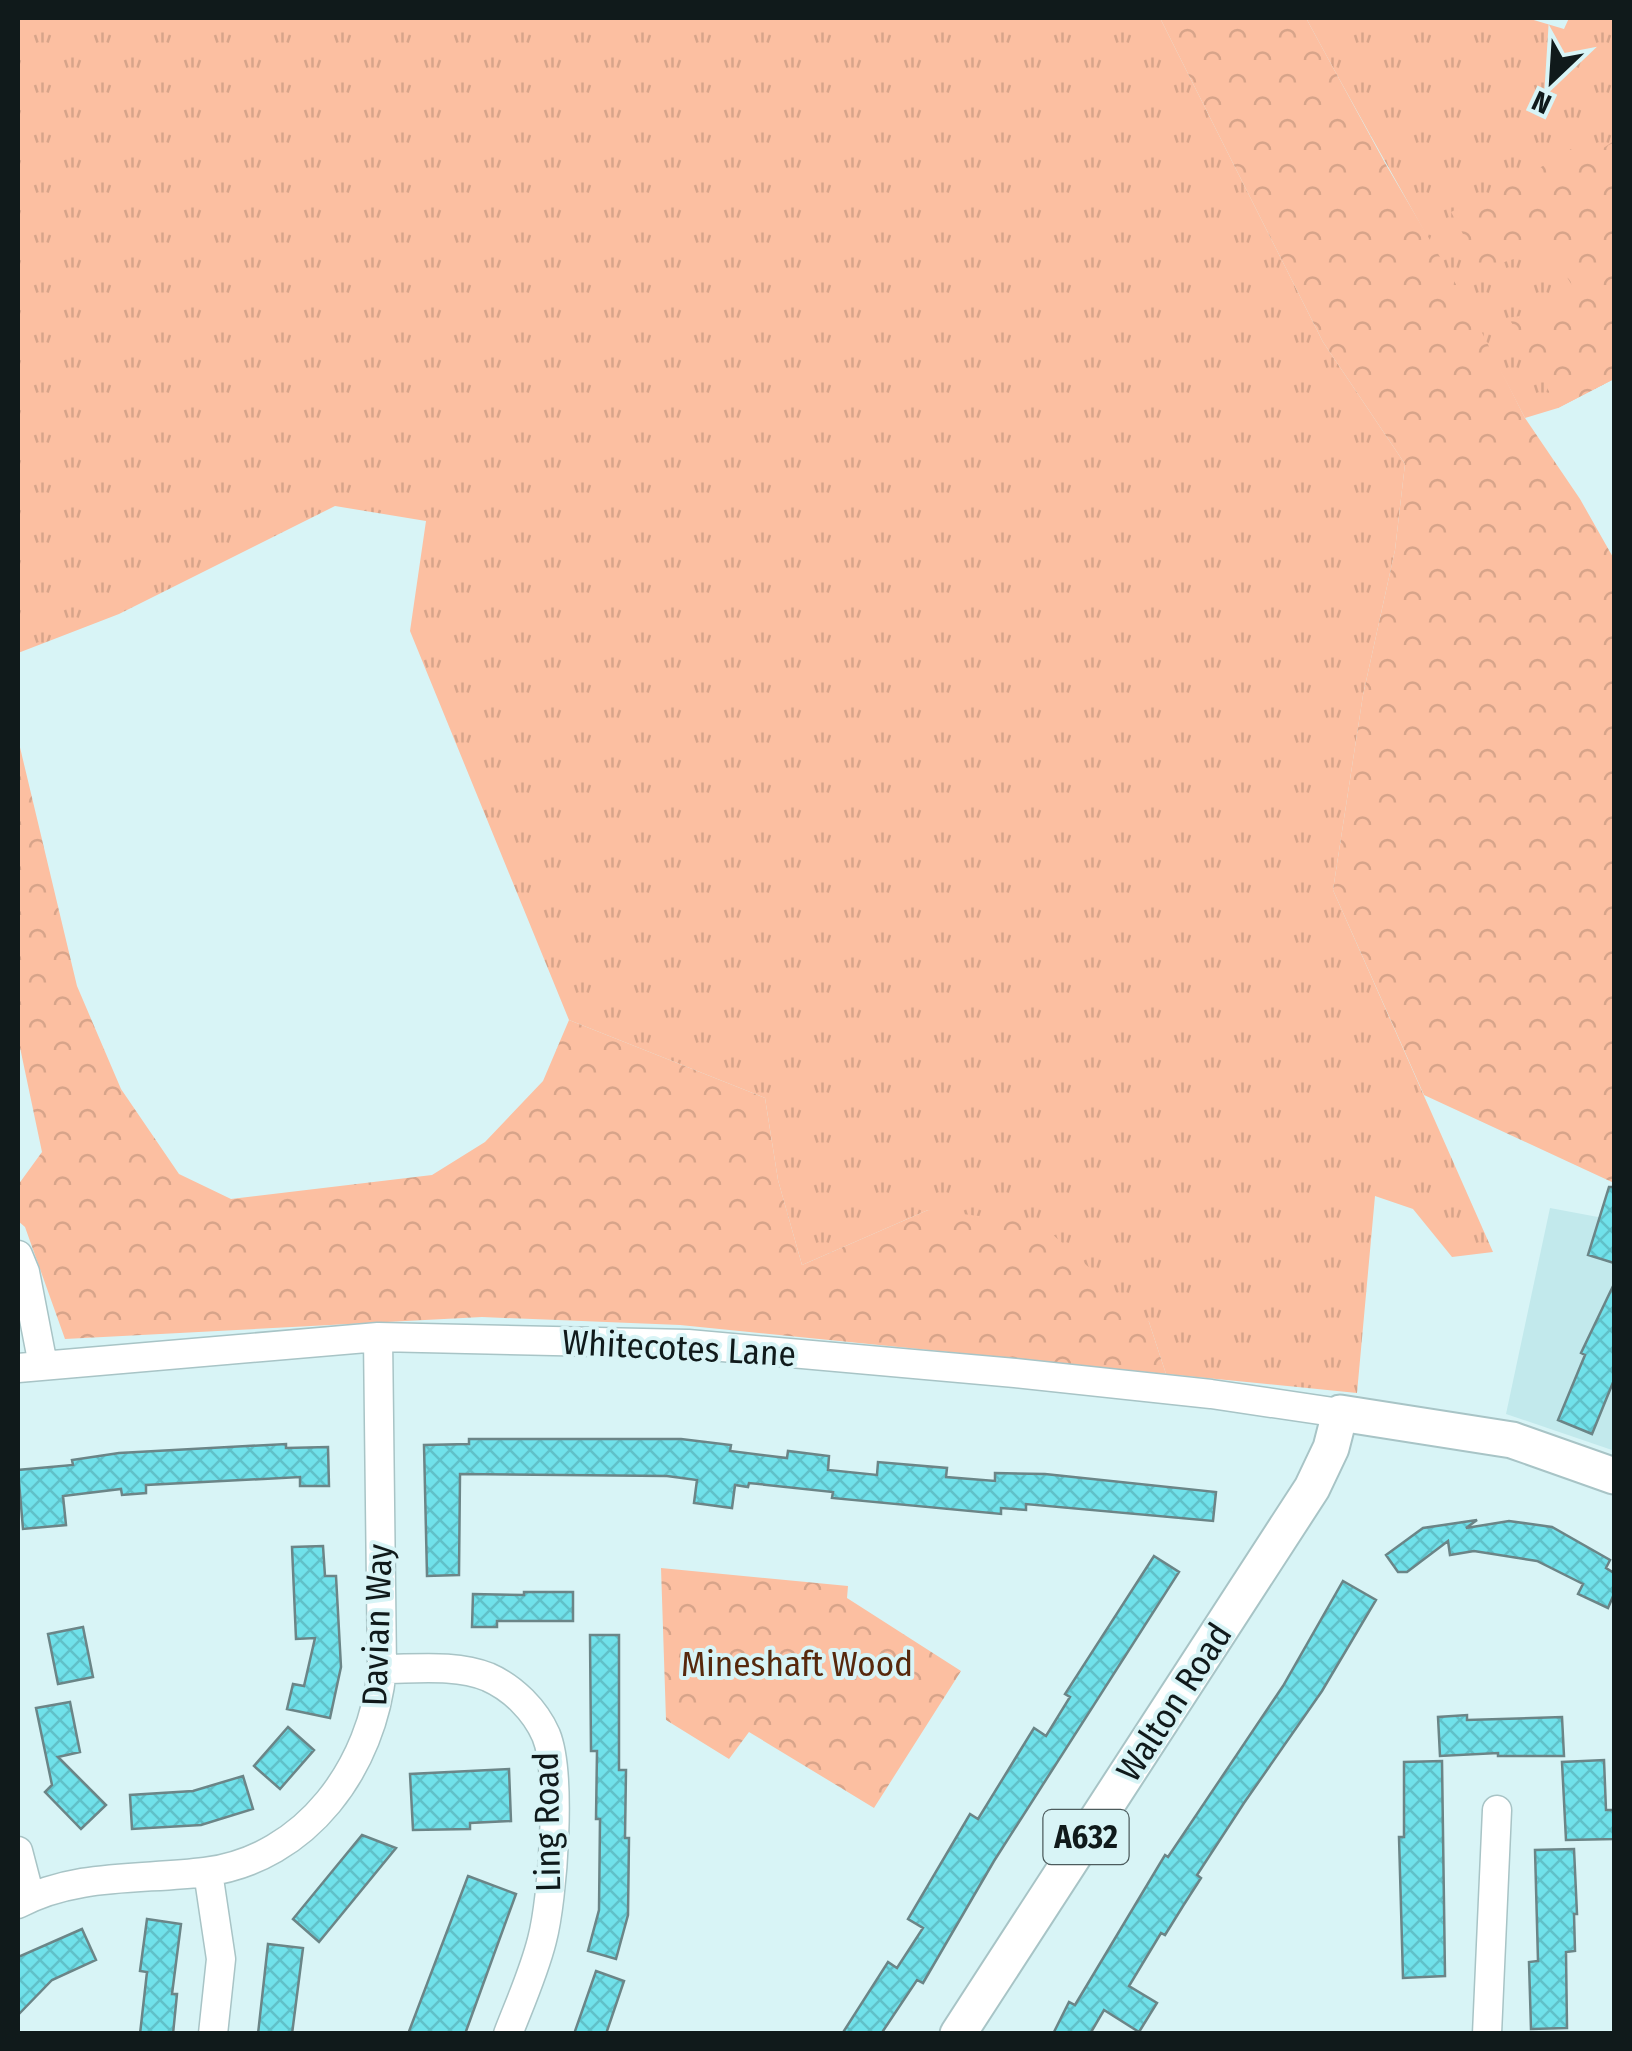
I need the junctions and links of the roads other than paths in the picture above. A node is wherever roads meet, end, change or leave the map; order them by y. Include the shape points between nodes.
1 (18, 1255) edge
2 (378, 1337) junction
3 (30, 1367) edge
4 (1340, 1413) junction
5 (1614, 1476) edge
6 (382, 1669) junction
7 (1496, 1810) dead end
8 (18, 1852) edge
9 (208, 1872) junction
10 (24, 1901) edge
11 (214, 2034) edge
12 (508, 2034) edge
13 (958, 2034) edge
14 (1487, 2034) edge

1 - 3 street via 25,1272
2 - 3 street, Whitecotes Lane
2 - 4 street, Whitecotes Lane via 688,1344 1196,1392
2 - 6 street, Davian Way
4 - 5 main road via 1512,1440
4 - 13 main road, Walton Road / A632 via 1312,1488
6 - 9 street, Davian Way via 360,1757 314,1819 282,1845
6 - 12 street, Ling Road via 486,1676 510,1688 548,1739 552,1892
7 - 14 street
8 - 10 street
9 - 10 street, Davian Way via 72,1884
9 - 11 street via 221,1960

